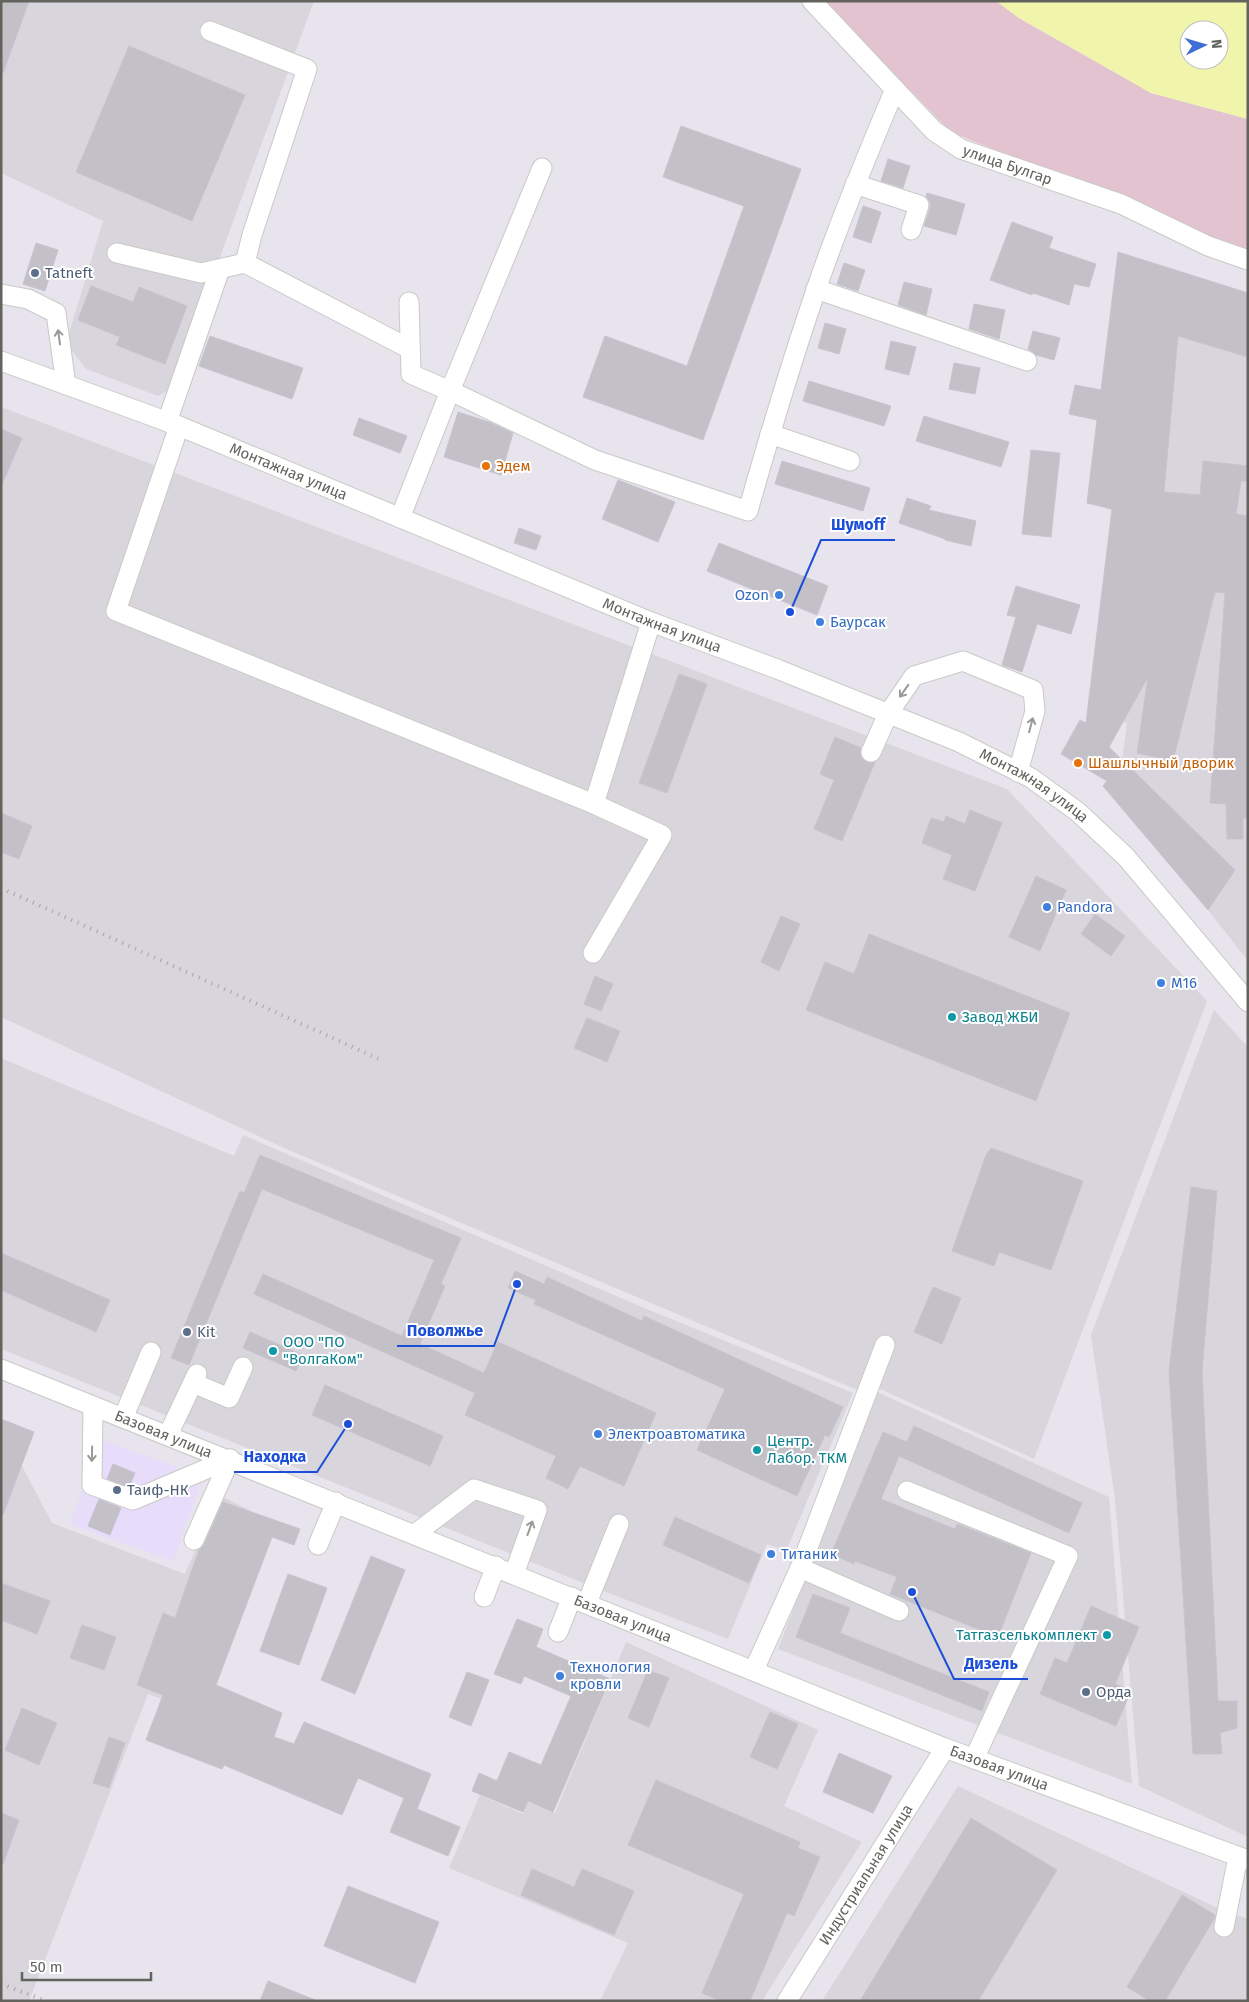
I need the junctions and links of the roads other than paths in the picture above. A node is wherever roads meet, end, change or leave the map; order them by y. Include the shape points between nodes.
1 (812, 1) edge
2 (210, 31) dead end
3 (895, 89) junction
4 (542, 168) dead end
5 (855, 184) junction
6 (910, 230) dead end
7 (117, 253) dead end
8 (1248, 260) edge
9 (245, 263) junction
10 (220, 269) junction
11 (816, 289) junction
12 (1, 294) edge
13 (409, 302) dead end
14 (410, 349) junction
15 (1, 361) edge
16 (1027, 361) dead end
17 (66, 386) junction
18 (450, 391) junction
19 (173, 424) junction
20 (770, 434) junction
21 (850, 461) dead end
22 (400, 518) junction
23 (651, 622) junction
24 (888, 714) junction
25 (871, 752) dead end
26 (1018, 772) junction
27 (594, 804) junction
28 (593, 953) dead end
29 (1248, 1002) edge
30 (885, 1345) dead end
31 (151, 1352) dead end
32 (243, 1367) dead end
33 (1, 1369) edge
34 (93, 1406) junction
35 (123, 1418) junction
36 (168, 1435) junction
37 (230, 1459) junction
38 (907, 1491) dead end
39 (336, 1502) junction
40 (619, 1524) dead end
41 (415, 1534) junction
42 (194, 1540) dead end
43 (318, 1545) dead end
44 (496, 1566) junction
45 (800, 1568) junction
46 (514, 1574) junction
47 (484, 1597) dead end
48 (579, 1600) junction
49 (900, 1611) dead end
50 (558, 1632) dead end
51 (754, 1670) junction
52 (945, 1748) junction
53 (974, 1760) junction
54 (1243, 1859) edge
55 (1224, 1927) dead end
56 (786, 2001) edge

1 - 3 street, улица Булгар
2 - 9 street via 308,69
3 - 5 street
3 - 8 street, улица Булгар via 934,131 961,148 1121,204 1208,246
4 - 18 street
5 - 6 street via 919,205
5 - 11 street
7 - 10 street via 201,273
9 - 10 street
9 - 14 street
10 - 19 street
11 - 16 street
11 - 20 street
17 -> 12 street via 56,313 28,299
13 - 14 street
14 - 18 street via 411,374
15 - 17 street, Монтажная улица
17 - 19 street, Монтажная улица
18 - 20 street via 595,460 748,511
18 - 22 street
19 - 22 street, Монтажная улица
19 - 27 street via 116,611
20 - 21 street
22 - 23 street, Монтажная улица
23 - 24 street, Монтажная улица
23 - 27 street
24 - 25 street
24 - 26 street, Монтажная улица via 959,742
26 -> 24 street via 1035,711 1033,690 963,661 914,676
26 - 29 street, Монтажная улица via 1078,812 1126,857
27 - 28 street via 662,835
30 - 45 street
31 - 35 street
32 - 36 street via 229,1398 195,1379
33 - 34 street, Базовая улица
34 - 35 street, Базовая улица
34 -> 37 street via 92,1484 100,1488 133,1500
35 - 36 street, Базовая улица
36 - 37 street, Базовая улица
37 - 39 street, Базовая улица
37 - 42 street
38 - 53 street via 1068,1556
39 - 41 street, Базовая улица
39 - 43 street
40 - 48 street
41 - 44 street, Базовая улица
46 -> 41 street via 537,1510 474,1489
44 - 46 street, Базовая улица
44 - 47 street
45 - 49 street
45 - 51 street
46 - 48 street, Базовая улица
48 - 50 street
48 - 51 street, Базовая улица
51 - 52 street, Базовая улица
52 - 53 street, Базовая улица
52 - 56 street, Индустриальная улица
53 - 54 street, Базовая улица
54 - 55 street

